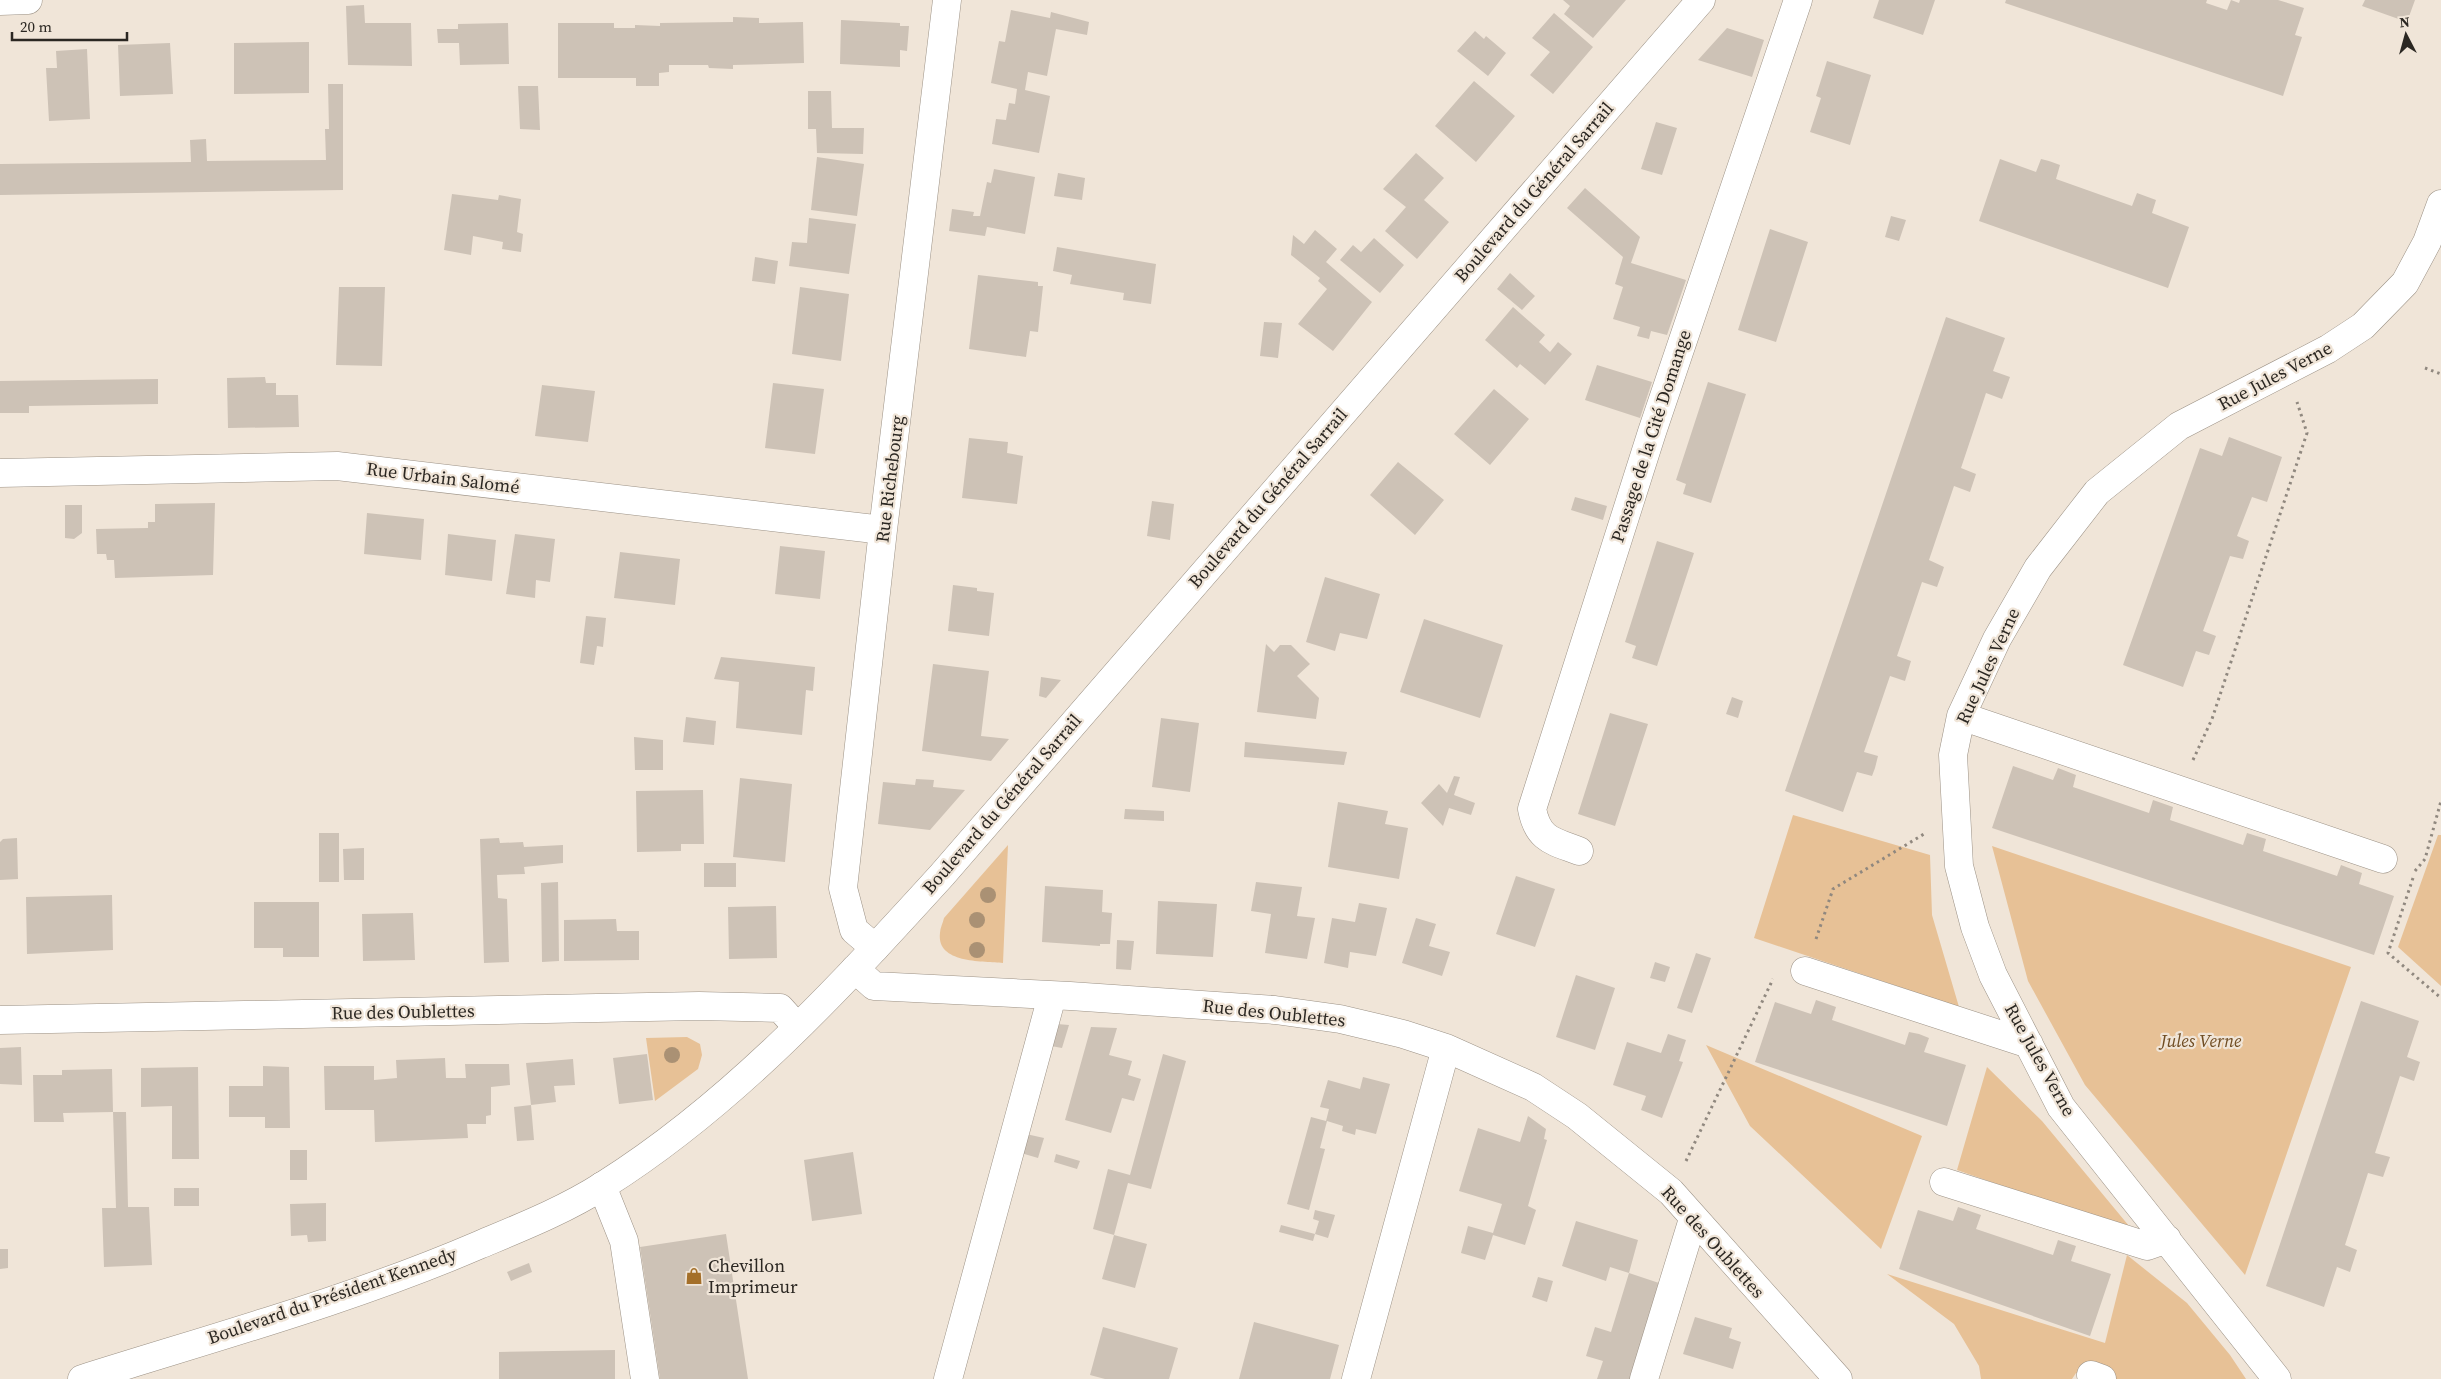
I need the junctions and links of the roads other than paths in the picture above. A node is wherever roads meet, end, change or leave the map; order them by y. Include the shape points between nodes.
1 (28, 0) edge
2 (947, 0) edge
3 (1701, 0) edge
4 (1798, 0) edge
5 (0, 1) edge
6 (2441, 204) edge
7 (0, 473) edge
8 (883, 530) junction
9 (1962, 716) junction
10 (1579, 851) dead end
11 (2383, 860) road end
12 (875, 948) junction
13 (856, 969) junction
14 (1805, 971) dead end
15 (832, 993) joint
16 (1052, 996) junction
17 (0, 1020) edge
18 (797, 1027) junction
19 (2029, 1044) junction
20 (1446, 1048) junction
21 (1944, 1182) dead end
22 (602, 1186) junction
23 (1693, 1219) junction
24 (2166, 1239) junction
25 (82, 1379) edge
26 (645, 1379) edge
27 (948, 1379) edge
28 (1356, 1379) edge
29 (1644, 1379) edge
30 (1838, 1379) edge
31 (2277, 1379) edge

1 - 5 street
2 - 8 street, Rue Richebourg
3 - 12 street, Boulevard du Général Sarrail via 942,875
4 - 10 street, Passage de la Cité Domange via 1652,432 1532,810 1544,838
6 - 9 street, Rue Jules Verne via 2427,242 2405,283 2363,326 2328,349 2179,426 2097,492 2038,568 1997,639
7 - 8 street, Rue Urbain Salomé via 337,466
8 - 12 street, Rue Richebourg via 843,888 854,930
9 - 11 street
9 - 19 street, Rue Jules Verne via 1953,755 1959,866 1975,927 1993,975
12 - 13 street, Boulevard du Général Sarrail
13 - 15 street, Boulevard du Général Sarrail
13 - 16 street, Rue des Oublettes via 874,986
14 - 19 street
15 - 18 street, Boulevard du Président Kennedy
16 - 20 street, Rue des Oublettes via 1276,1010 1340,1019
16 - 27 street
17 - 18 street, Rue des Oublettes via 698,1006 780,1008
18 - 22 street, Boulevard du Président Kennedy via 681,1131
19 - 24 street, Rue Jules Verne via 2061,1107
20 - 23 street, Rue des Oublettes via 1532,1087 1577,1116 1671,1192
20 - 28 street
21 - 24 street via 2147,1246
22 - 25 street, Boulevard du Président Kennedy via 542,1219 443,1260
22 - 26 street via 624,1241
23 - 29 street
23 - 30 street, Rue des Oublettes
24 - 31 street, Rue Jules Verne

